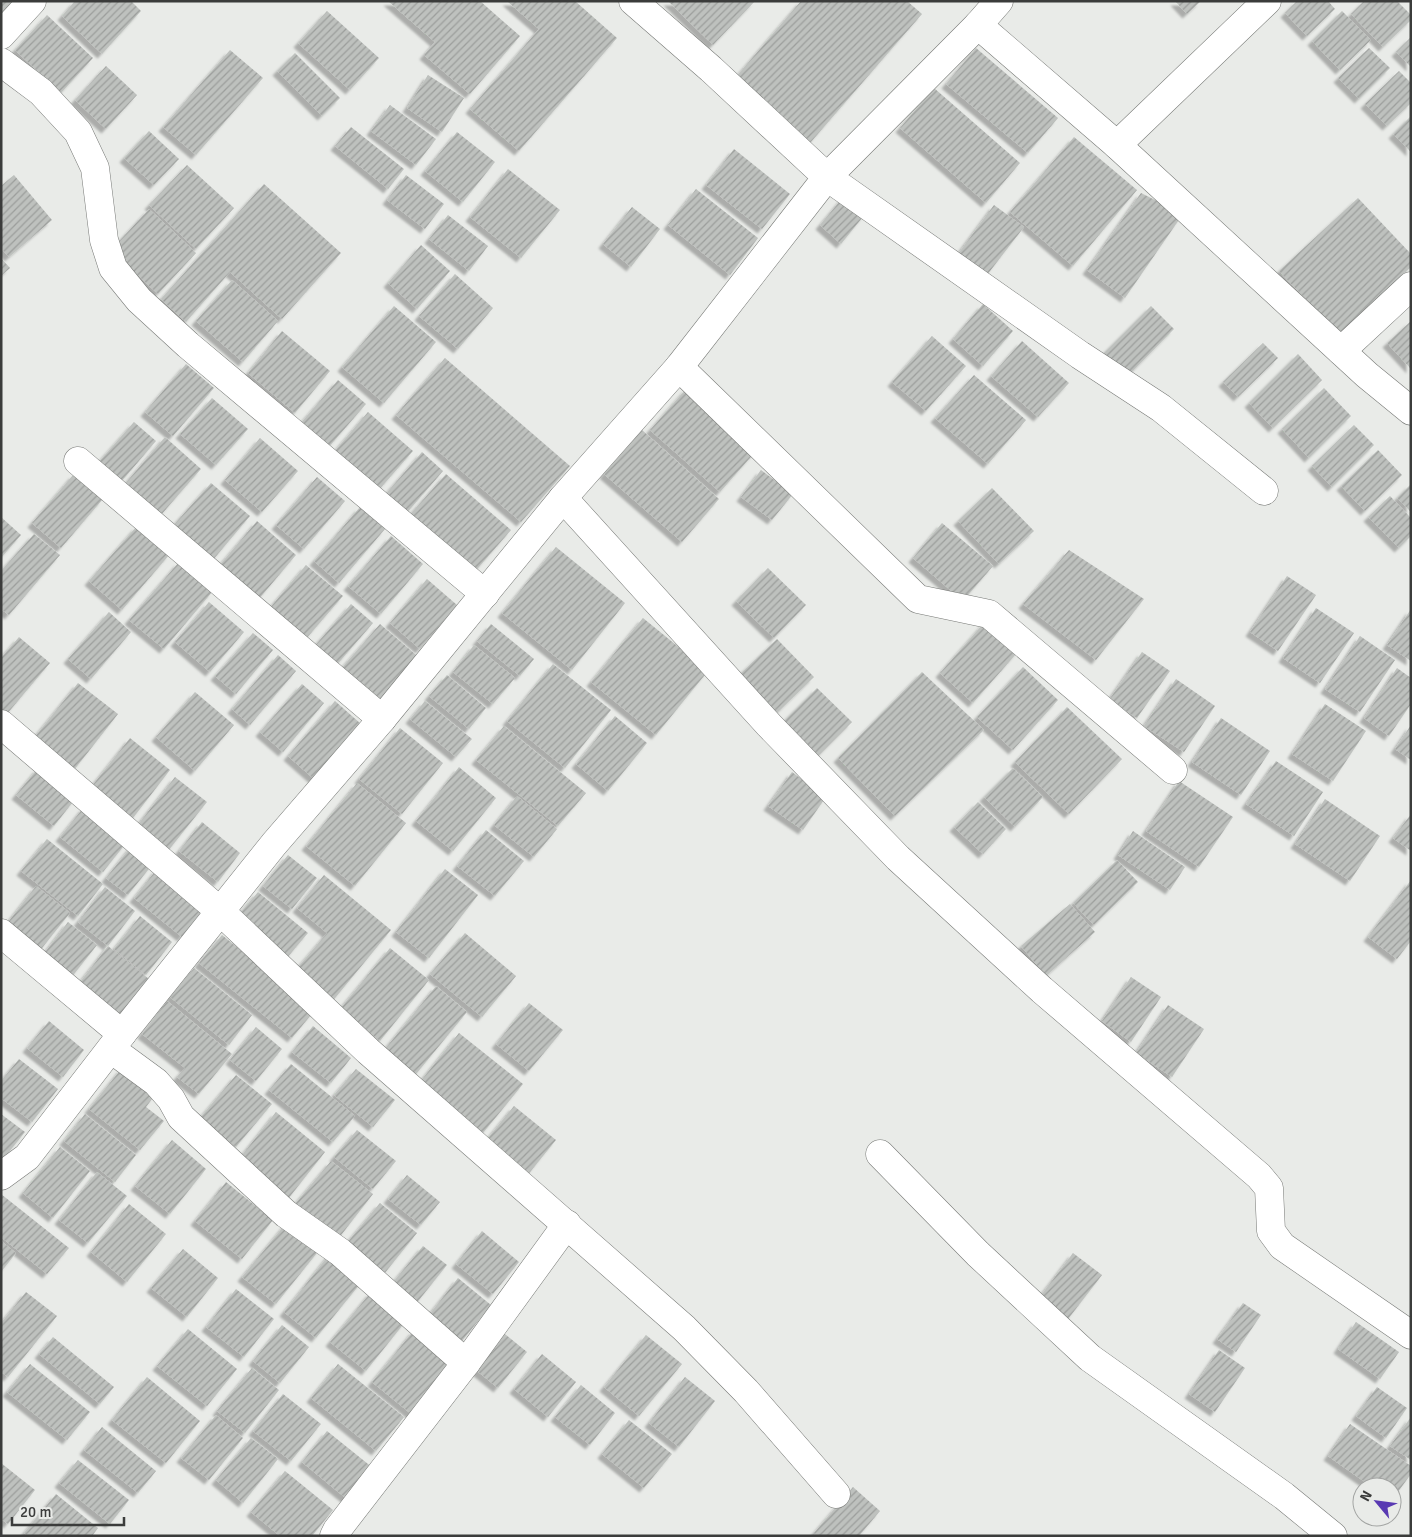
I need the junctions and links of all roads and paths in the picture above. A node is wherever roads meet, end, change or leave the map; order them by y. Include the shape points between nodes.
1 (32, 1) edge
2 (633, 1) edge
3 (999, 1) edge
4 (1267, 1) edge
5 (978, 25) junction
6 (1, 35) edge
7 (1, 62) edge
8 (1117, 145) junction
9 (827, 177) junction
10 (1411, 286) edge
11 (1341, 351) junction
12 (679, 367) junction
13 (1411, 411) edge
14 (78, 461) dead end
15 (1264, 491) dead end
16 (563, 498) junction
17 (485, 594) junction
18 (382, 719) junction
19 (1, 724) edge
20 (1173, 770) dead end
21 (221, 912) junction
22 (1, 933) edge
23 (117, 1041) junction
24 (880, 1154) dead end
25 (1, 1176) edge
26 (567, 1224) junction
27 (1411, 1335) edge
28 (466, 1363) junction
29 (836, 1494) dead end
30 (334, 1536) edge
31 (1333, 1536) edge

1 - 6 street
2 - 9 street
3 - 5 street
4 - 8 street
5 - 8 street
5 - 9 street
7 - 17 street via 41,92 78,132 95,168 104,240 113,268 139,300 188,345
8 - 11 street
9 - 12 street
9 - 15 street via 1161,408
10 - 11 street
11 - 13 street
12 - 16 street
12 - 20 street via 918,599 989,614
14 - 18 street
16 - 17 street
16 - 27 street via 770,725 898,858 1042,990 1259,1176 1269,1188 1271,1231 1282,1246
17 - 18 street
18 - 21 street via 274,844
19 - 21 street
21 - 23 street
21 - 26 street via 368,1051
22 - 23 street
23 - 25 street via 27,1157
23 - 28 street via 156,1082 181,1117 286,1214 340,1252
24 - 31 street via 978,1254 1090,1358 1284,1496
26 - 28 street
26 - 29 street via 691,1335 746,1391
28 - 30 street

